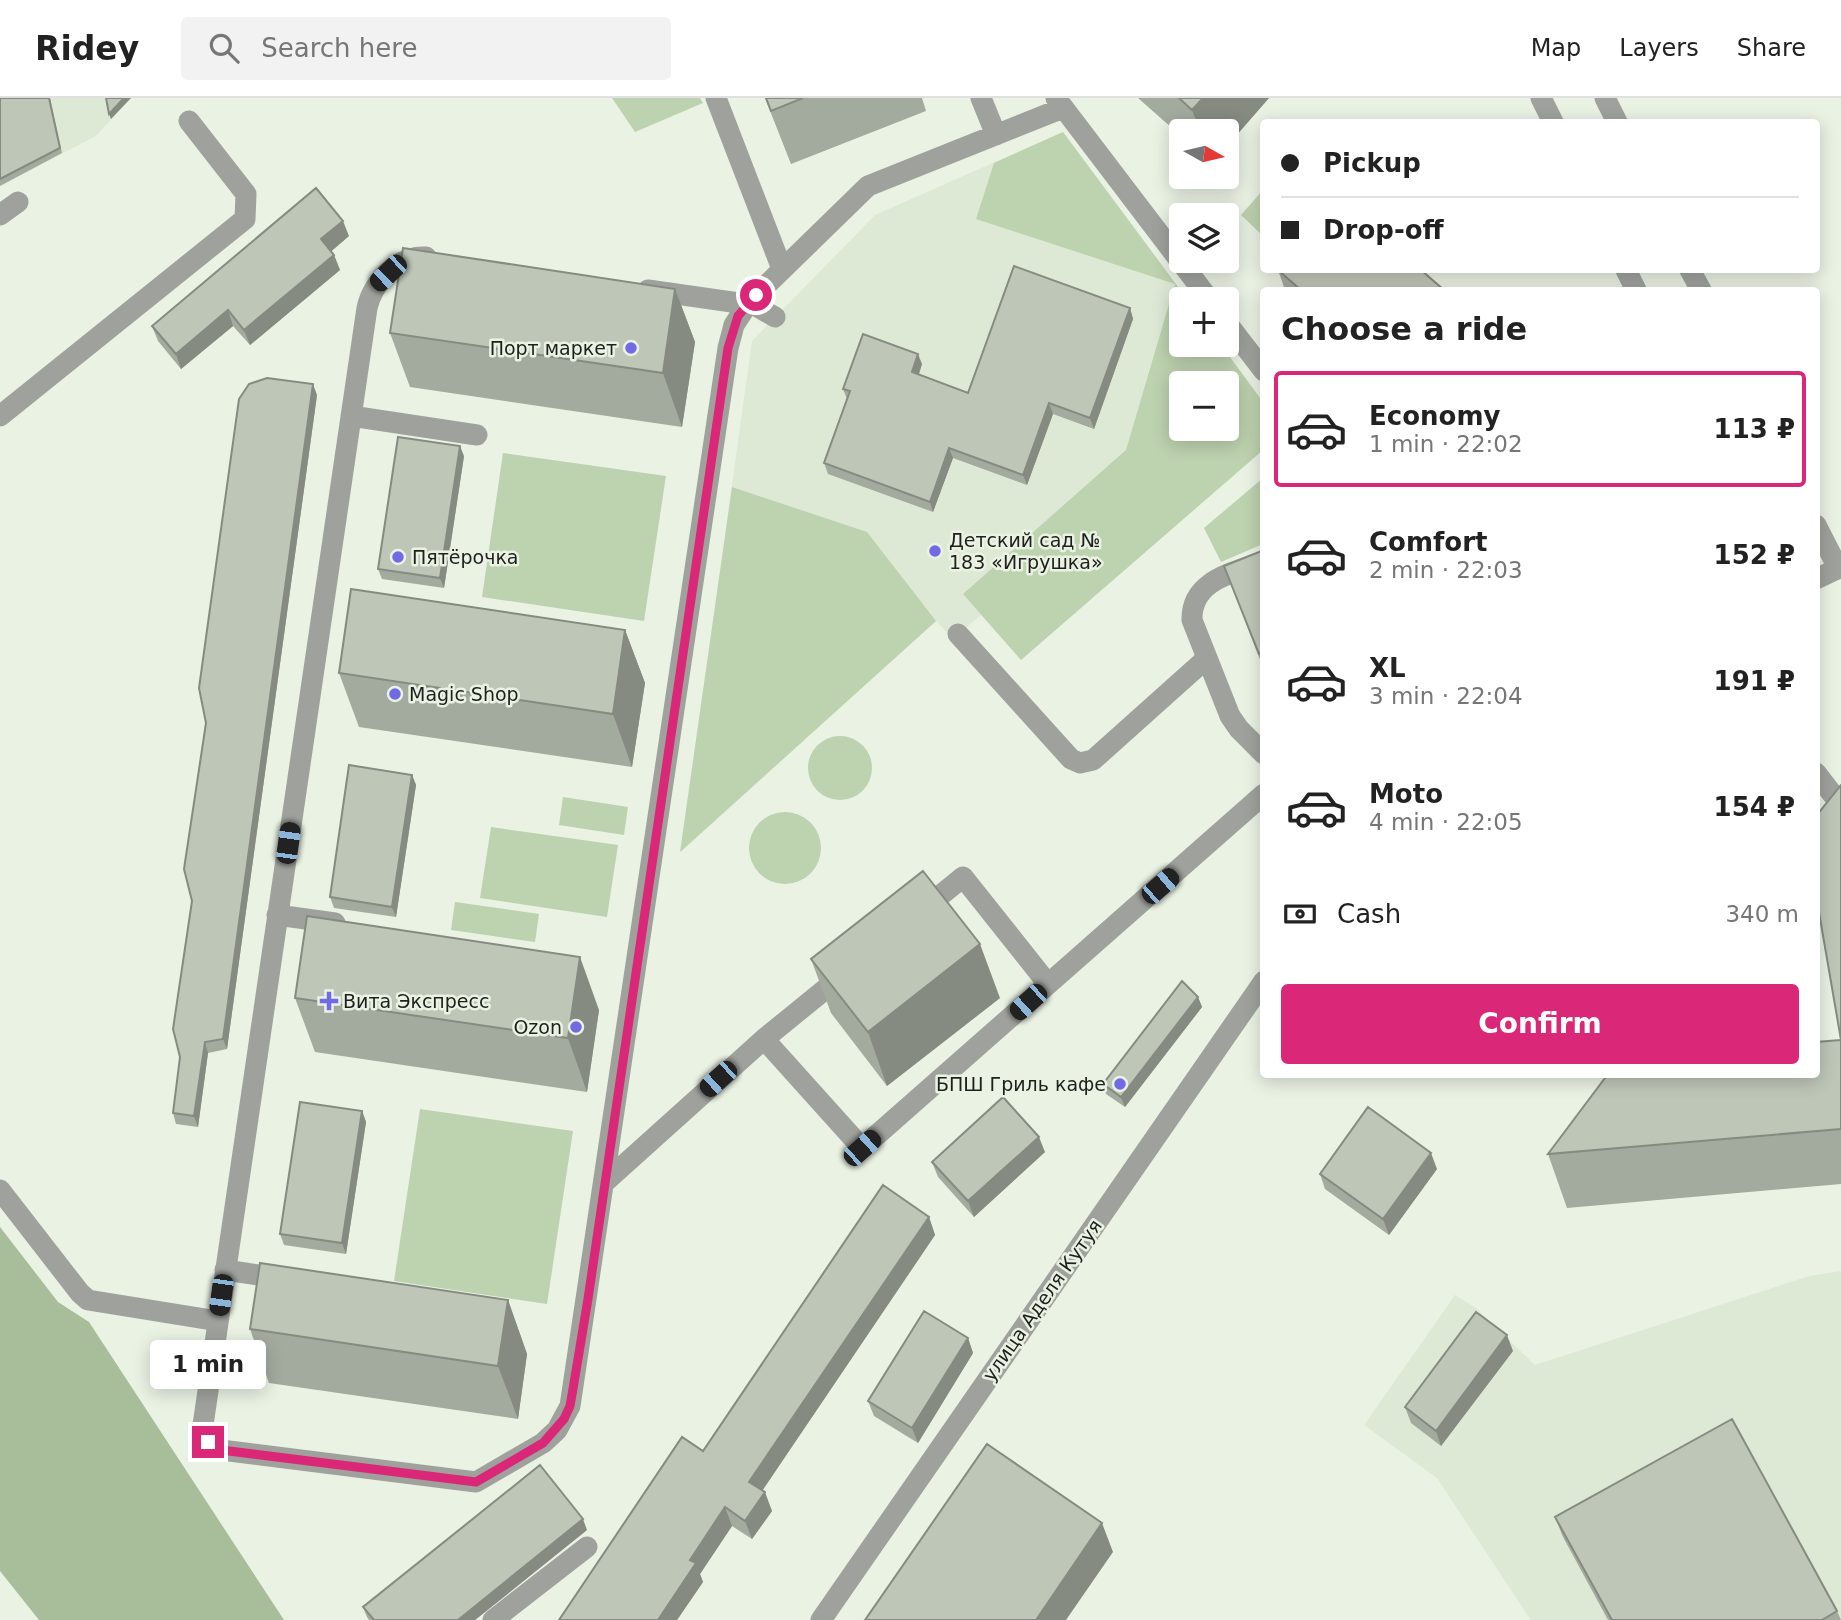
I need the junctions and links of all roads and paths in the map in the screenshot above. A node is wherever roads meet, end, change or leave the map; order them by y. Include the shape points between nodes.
1 (716, 98) edge
2 (981, 98) edge
3 (1541, 98) edge
4 (1605, 98) edge
5 (1060, 103) edge
6 (1552, 119) edge
7 (1616, 119) edge
8 (189, 121) dead end
9 (996, 135) junction
10 (18, 202) dead end
11 (0, 215) edge
12 (445, 260) edge
13 (782, 269) junction
14 (632, 287) edge
15 (1200, 287) edge
16 (748, 303) junction
17 (775, 317) dead end
18 (1239, 339) edge
19 (1260, 366) edge
20 (0, 416) edge
21 (351, 416) junction
22 (477, 435) dead end
23 (1820, 532) edge
24 (1260, 563) edge
25 (1840, 568) edge
26 (1820, 577) edge
27 (958, 634) dead end
28 (1207, 657) junction
29 (1260, 750) edge
30 (1820, 778) edge
31 (1260, 798) edge
32 (1837, 800) edge
33 (277, 915) junction
34 (353, 926) edge
35 (900, 929) edge
36 (858, 962) edge
37 (1048, 984) junction
38 (1260, 987) edge
39 (764, 1039) junction
40 (605, 1182) junction
41 (0, 1190) edge
42 (225, 1270) junction
43 (300, 1281) edge
44 (218, 1321) junction
45 (587, 1548) dead end
46 (493, 1620) edge
47 (821, 1620) edge

1 - 13 street
2 - 9 street
3 - 6 street
4 - 7 street
5 - 9 street
5 - 15 street
8 - 20 street via 246,194 245,219
9 - 13 street via 868,186
10 - 11 street
12 - 21 street via 406,259 374,289 367,307
13 - 16 street
14 - 16 street
16 - 17 street
16 - 40 street via 734,325 728,348
18 - 19 street
21 - 22 street
21 - 33 street
23 - 25 street
24 - 28 street via 1207,584 1197,595 1192,620
25 - 26 street
27 - 28 street via 1071,759 1080,762 1093,760
28 - 29 street via 1234,724
30 - 32 street
31 - 37 street
33 - 34 street
33 - 42 street
35 - 37 street via 963,877
36 - 39 street
37 - 39 street via 862,1148
38 - 47 street, улица Аделя Кутуя
39 - 40 street
40 - 44 street via 570,1406 557,1430 543,1443 476,1482 213,1449 203,1419
41 - 44 street via 84,1297 96,1303
42 - 43 street
42 - 44 street
45 - 46 street

